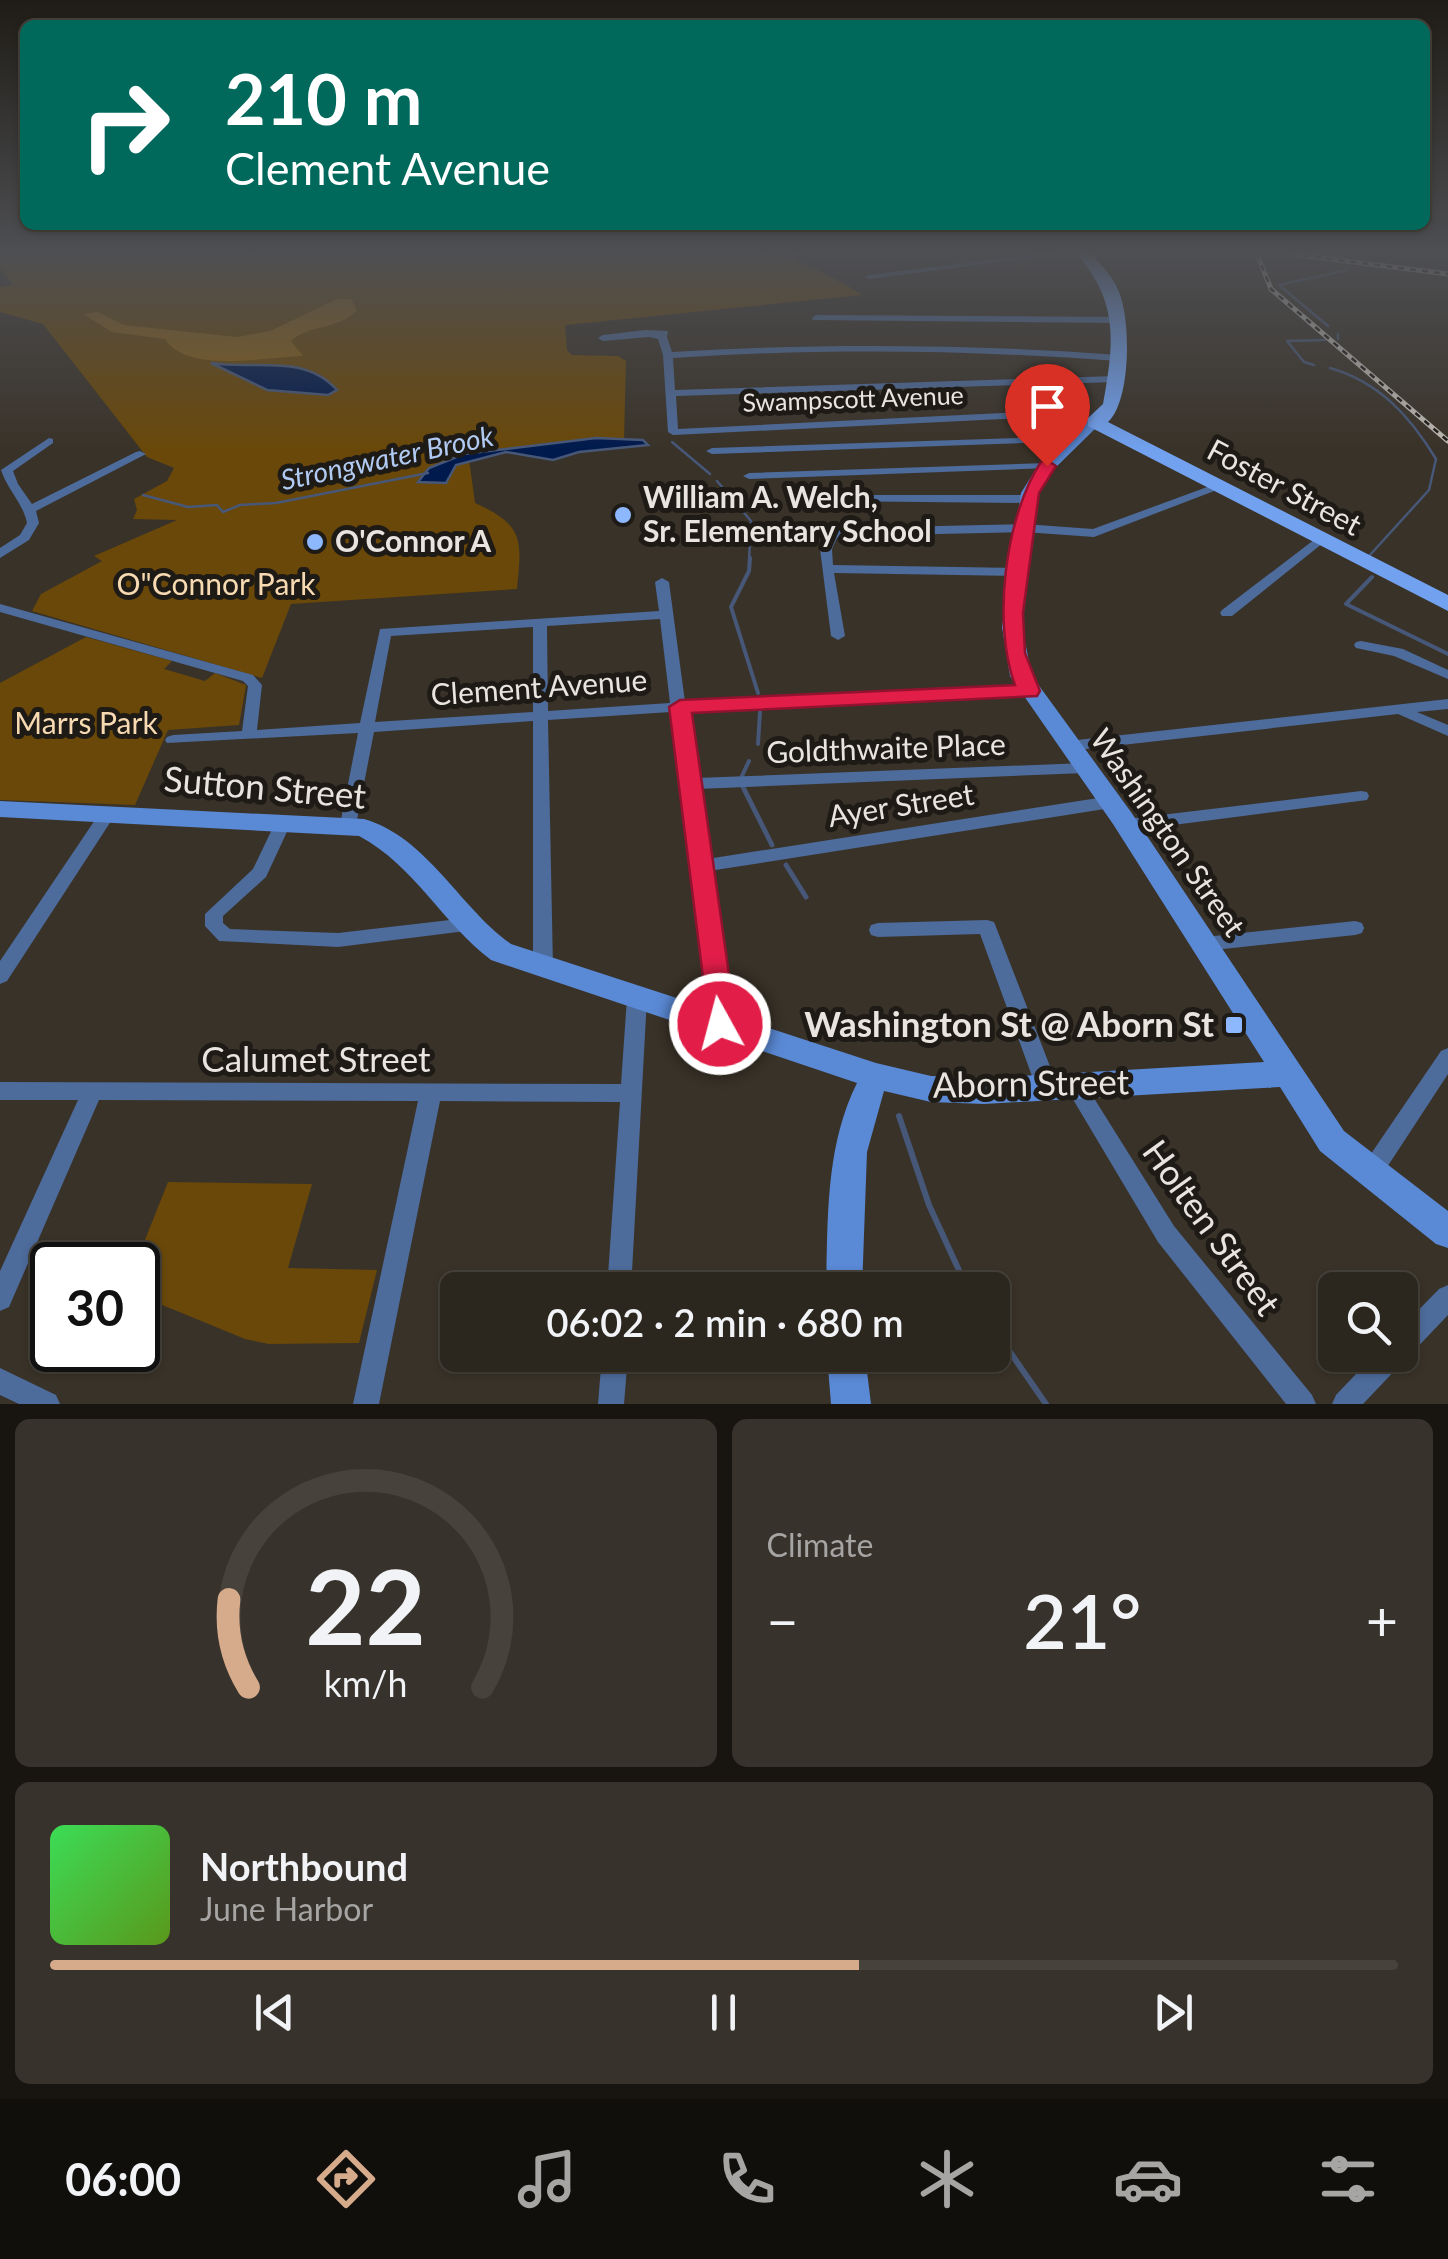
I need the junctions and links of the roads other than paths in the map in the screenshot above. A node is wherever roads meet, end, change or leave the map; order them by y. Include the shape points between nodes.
1 (1048, 320) edge
2 (1121, 320) joint
3 (603, 338) dead end
4 (965, 350) junction
5 (668, 356) junction
6 (1119, 358) junction
7 (1115, 379) junction
8 (980, 382) junction
9 (672, 393) junction
10 (1094, 423) junction
11 (49, 441) dead end
12 (750, 450) junction
13 (712, 451) dead end
14 (140, 454) dead end
15 (1047, 466) junction
16 (1218, 486) junction
17 (1029, 498) junction
18 (829, 499) dead end
19 (30, 509) junction
20 (1024, 528) junction
21 (1319, 540) junction
22 (0, 554) edge
23 (827, 569) junction
24 (1018, 572) junction
25 (662, 582) dead end
26 (1448, 604) edge
27 (2, 611) edge
28 (1227, 613) dead end
29 (665, 615) junction
30 (540, 622) junction
31 (838, 636) dead end
32 (1361, 645) dead end
33 (1448, 675) edge
34 (1029, 691) junction
35 (1448, 704) edge
36 (680, 707) junction
37 (1400, 710) junction
38 (538, 716) junction
39 (365, 727) junction
40 (1448, 731) edge
41 (249, 735) junction
42 (174, 740) dead end
43 (1068, 746) junction
44 (1085, 768) junction
45 (690, 784) junction
46 (1361, 796) dead end
47 (1111, 802) junction
48 (0, 808) edge
49 (108, 814) junction
50 (284, 821) junction
51 (1127, 825) junction
52 (348, 826) junction
53 (700, 866) junction
54 (467, 926) junction
55 (1355, 928) dead end
56 (878, 930) dead end
57 (0, 943) edge
58 (21, 944) junction
59 (1205, 944) junction
60 (542, 967) junction
61 (0, 976) edge
62 (637, 998) junction
63 (720, 1024) junction
64 (1448, 1057) edge
65 (1286, 1074) junction
66 (876, 1076) junction
67 (1060, 1086) junction
68 (0, 1091) edge
69 (92, 1092) junction
70 (431, 1092) junction
71 (632, 1093) junction
72 (1370, 1174) junction
73 (1448, 1232) edge
74 (620, 1272) edge
75 (845, 1272) edge
76 (1448, 1297) edge
77 (0, 1300) edge
78 (1418, 1328) edge
79 (614, 1372) edge
80 (848, 1372) edge
81 (1376, 1372) edge
82 (0, 1381) edge
83 (47, 1404) edge
84 (366, 1404) edge
85 (612, 1404) edge
86 (851, 1404) edge
87 (1303, 1404) edge
88 (1345, 1404) edge

1 - 2 street
2 - 6 main road
3 - 5 street via 662,337
4 - 5 street
4 - 6 street
4 - 8 street
5 - 9 street
6 - 7 main road
7 - 8 street
7 - 10 main road
8 - 9 street
9 - 10 street, Swampscott Avenue via 673,432 1064,414
10 - 12 street
10 - 15 street, Washington Street
10 - 16 main road, Foster Street
11 - 19 street via 7,470
12 - 13 street
12 - 15 street via 752,476
14 - 19 street
15 - 17 street, Washington Street
16 - 20 street via 1100,532
16 - 21 main road, Foster Street
17 - 18 street
17 - 20 street, Washington Street
19 - 22 street via 30,531
20 - 23 street via 838,533 828,541
20 - 24 street, Washington Street
21 - 26 main road, Foster Street
21 - 28 street
23 - 24 street
23 - 31 street
24 - 34 street, Washington Street via 1012,634
25 - 29 street
27 - 41 street via 248,678 256,685
29 - 30 street
29 - 36 street
30 - 38 street
30 - 39 street via 385,632
32 - 33 street via 1398,652
34 - 36 street, Clement Avenue
34 - 43 street, Washington Street
35 - 37 street
36 - 38 street, Clement Avenue
36 - 45 street
37 - 40 street
37 - 43 street
38 - 39 street, Clement Avenue
38 - 60 street
39 - 41 street, Clement Avenue
39 - 52 street
41 - 42 street, Clement Avenue
43 - 44 street, Washington Street
44 - 45 street, Goldthwaite Place
44 - 47 street, Washington Street
45 - 53 street
46 - 51 street
47 - 51 street, Washington Street
47 - 53 street, Ayer Street
48 - 49 street, Sutton Street
49 - 50 street, Sutton Street
49 - 58 street
50 - 52 street, Sutton Street
50 - 54 street via 260,873 214,914 214,926 226,936 357,939
51 - 59 street, Washington Street
52 - 54 street, Sutton Street via 397,847
53 - 63 street
54 - 60 street, Sutton Street via 501,952
55 - 59 street
56 - 67 street, Holten Street via 986,927
57 - 58 street
58 - 61 street
59 - 65 street, Washington Street
60 - 62 street, Sutton Street
62 - 63 street, Sutton Street
62 - 71 street
63 - 66 street, Sutton Street
64 - 72 street
65 - 67 street, Aborn Street
65 - 72 street, Washington Street via 1332,1142
66 - 67 street, Aborn Street via 952,1091
66 - 75 street via 865,1094 851,1160
67 - 87 street, Holten Street via 1166,1234
68 - 69 street, Calumet Street
69 - 70 street, Calumet Street
69 - 77 street
70 - 71 street, Calumet Street
70 - 84 street
71 - 74 street
72 - 73 street, Washington Street
76 - 78 street
79 - 85 street
80 - 86 street
81 - 88 street
82 - 83 street

